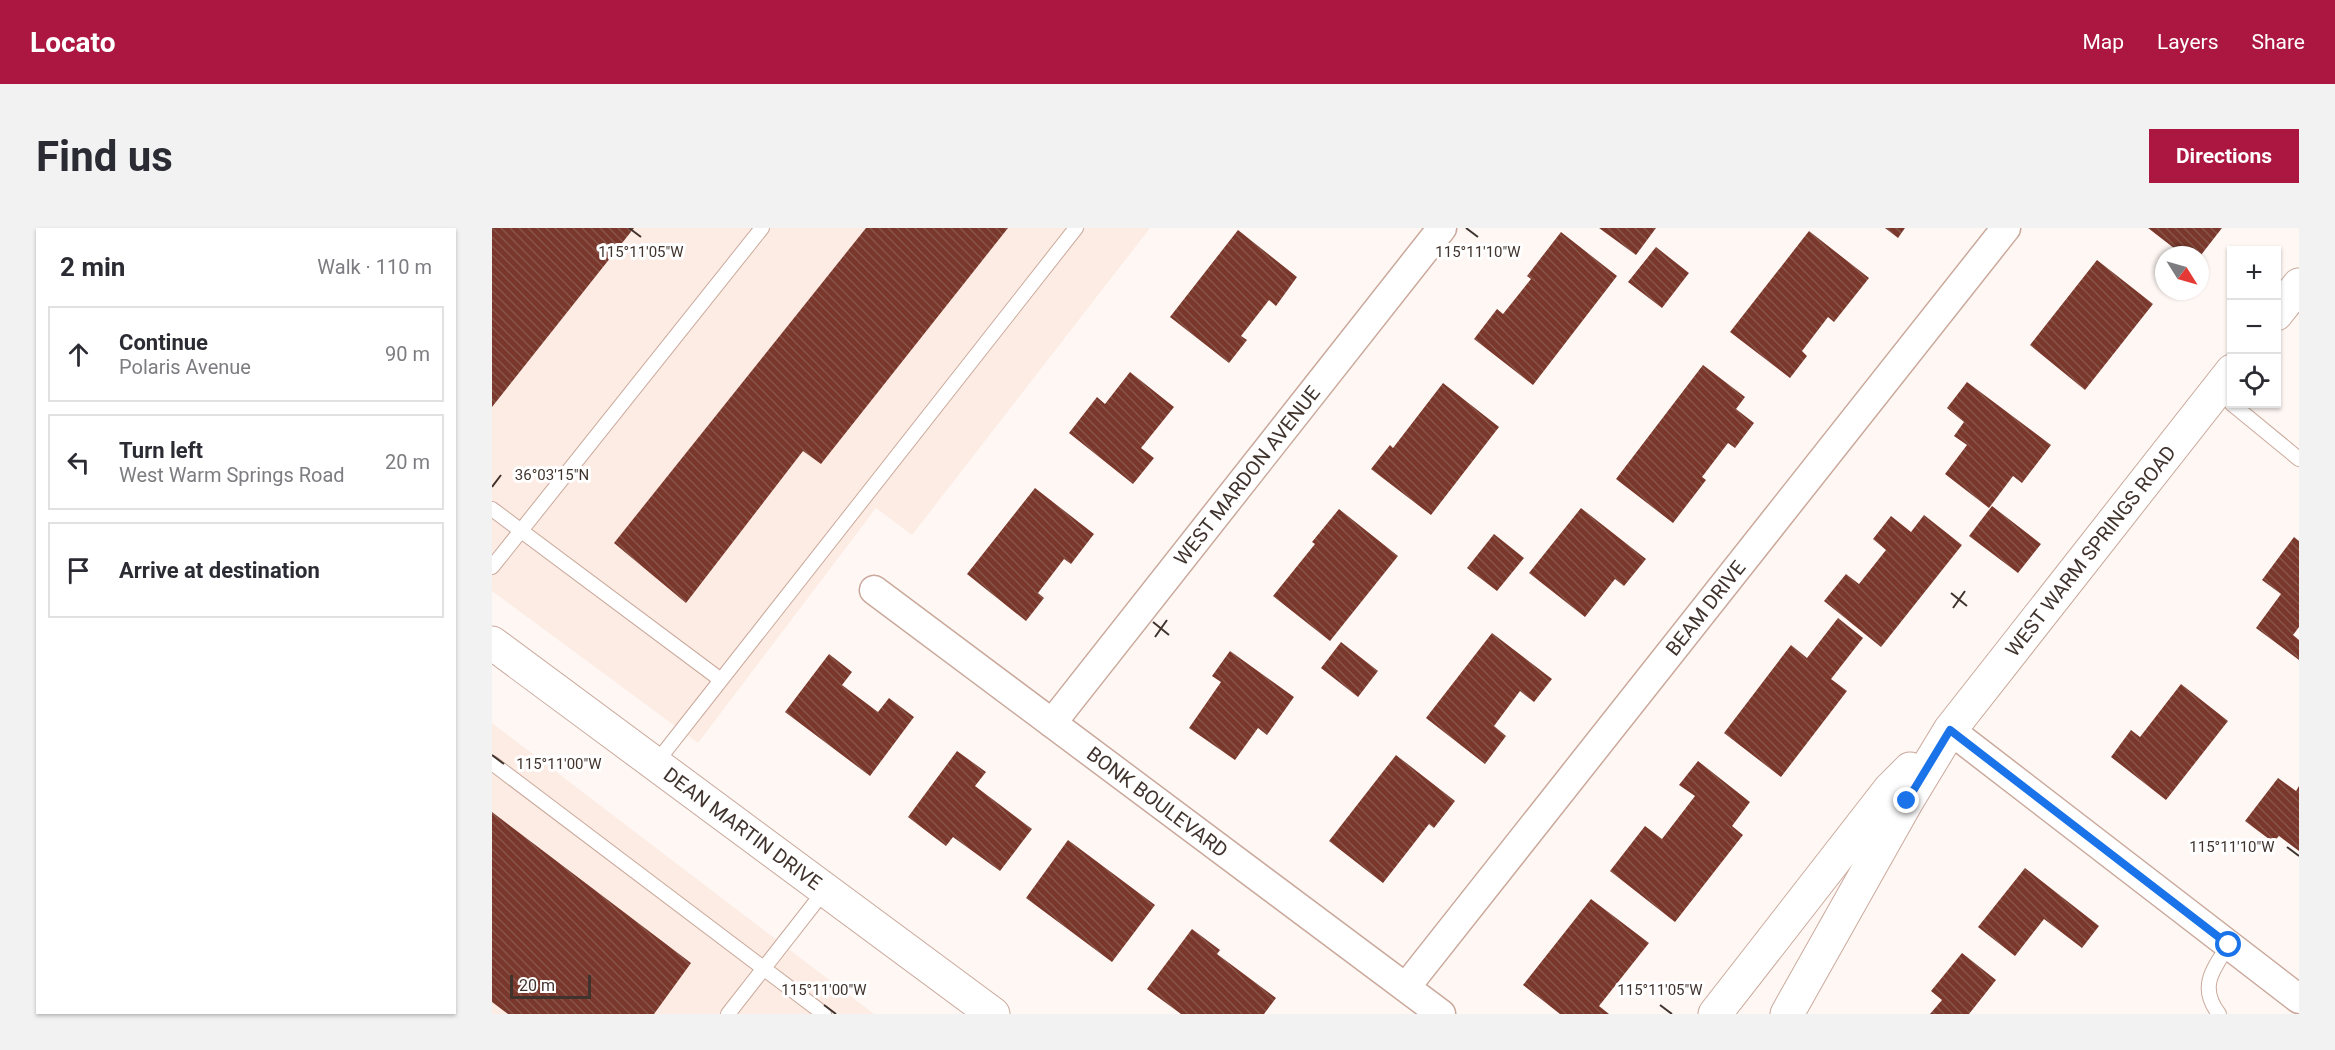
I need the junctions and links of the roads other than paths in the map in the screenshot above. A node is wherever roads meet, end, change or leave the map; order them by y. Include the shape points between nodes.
1 (762, 228) edge
2 (1076, 228) edge
3 (1442, 228) edge
4 (2006, 228) edge
5 (2299, 285) edge
6 (2281, 309) edge
7 (2227, 393) edge
8 (2245, 408) edge
9 (2299, 459) edge
10 (492, 509) edge
11 (521, 531) junction
12 (492, 567) edge
13 (874, 590) dead end
14 (492, 643) edge
15 (721, 680) junction
16 (1052, 723) junction
17 (1950, 730) junction
18 (492, 763) edge
19 (654, 765) junction
20 (825, 890) junction
21 (2229, 945) junction
22 (763, 968) junction
23 (1406, 987) junction
24 (2299, 999) edge
25 (728, 1014) edge
26 (824, 1014) edge
27 (993, 1014) edge
28 (1441, 1014) edge
29 (1715, 1014) edge
30 (1787, 1014) edge
31 (2219, 1014) edge

1 - 11 lane
2 - 15 lane
3 - 16 street, WEST MARDON AVENUE
4 - 23 street, BEAM DRIVE
5 - 6 main road
7 - 17 main road, WEST WARM SPRINGS ROAD
8 - 9 lane
10 - 11 lane
11 - 12 lane
11 - 15 lane
13 - 16 street, BONK BOULEVARD
14 - 19 main road, DEAN MARTIN DRIVE
15 - 19 lane
16 - 23 street, BONK BOULEVARD
17 - 21 street
17 - 29 main road, WEST WARM SPRINGS ROAD via 1890,789
17 - 30 main road, WEST WARM SPRINGS ROAD
18 - 22 lane
19 - 20 main road, DEAN MARTIN DRIVE
20 - 22 lane
20 - 27 main road, DEAN MARTIN DRIVE
21 - 24 street
21 - 31 lane via 2209,978 2211,1003
22 - 25 lane
22 - 26 lane
23 - 28 street, BONK BOULEVARD

